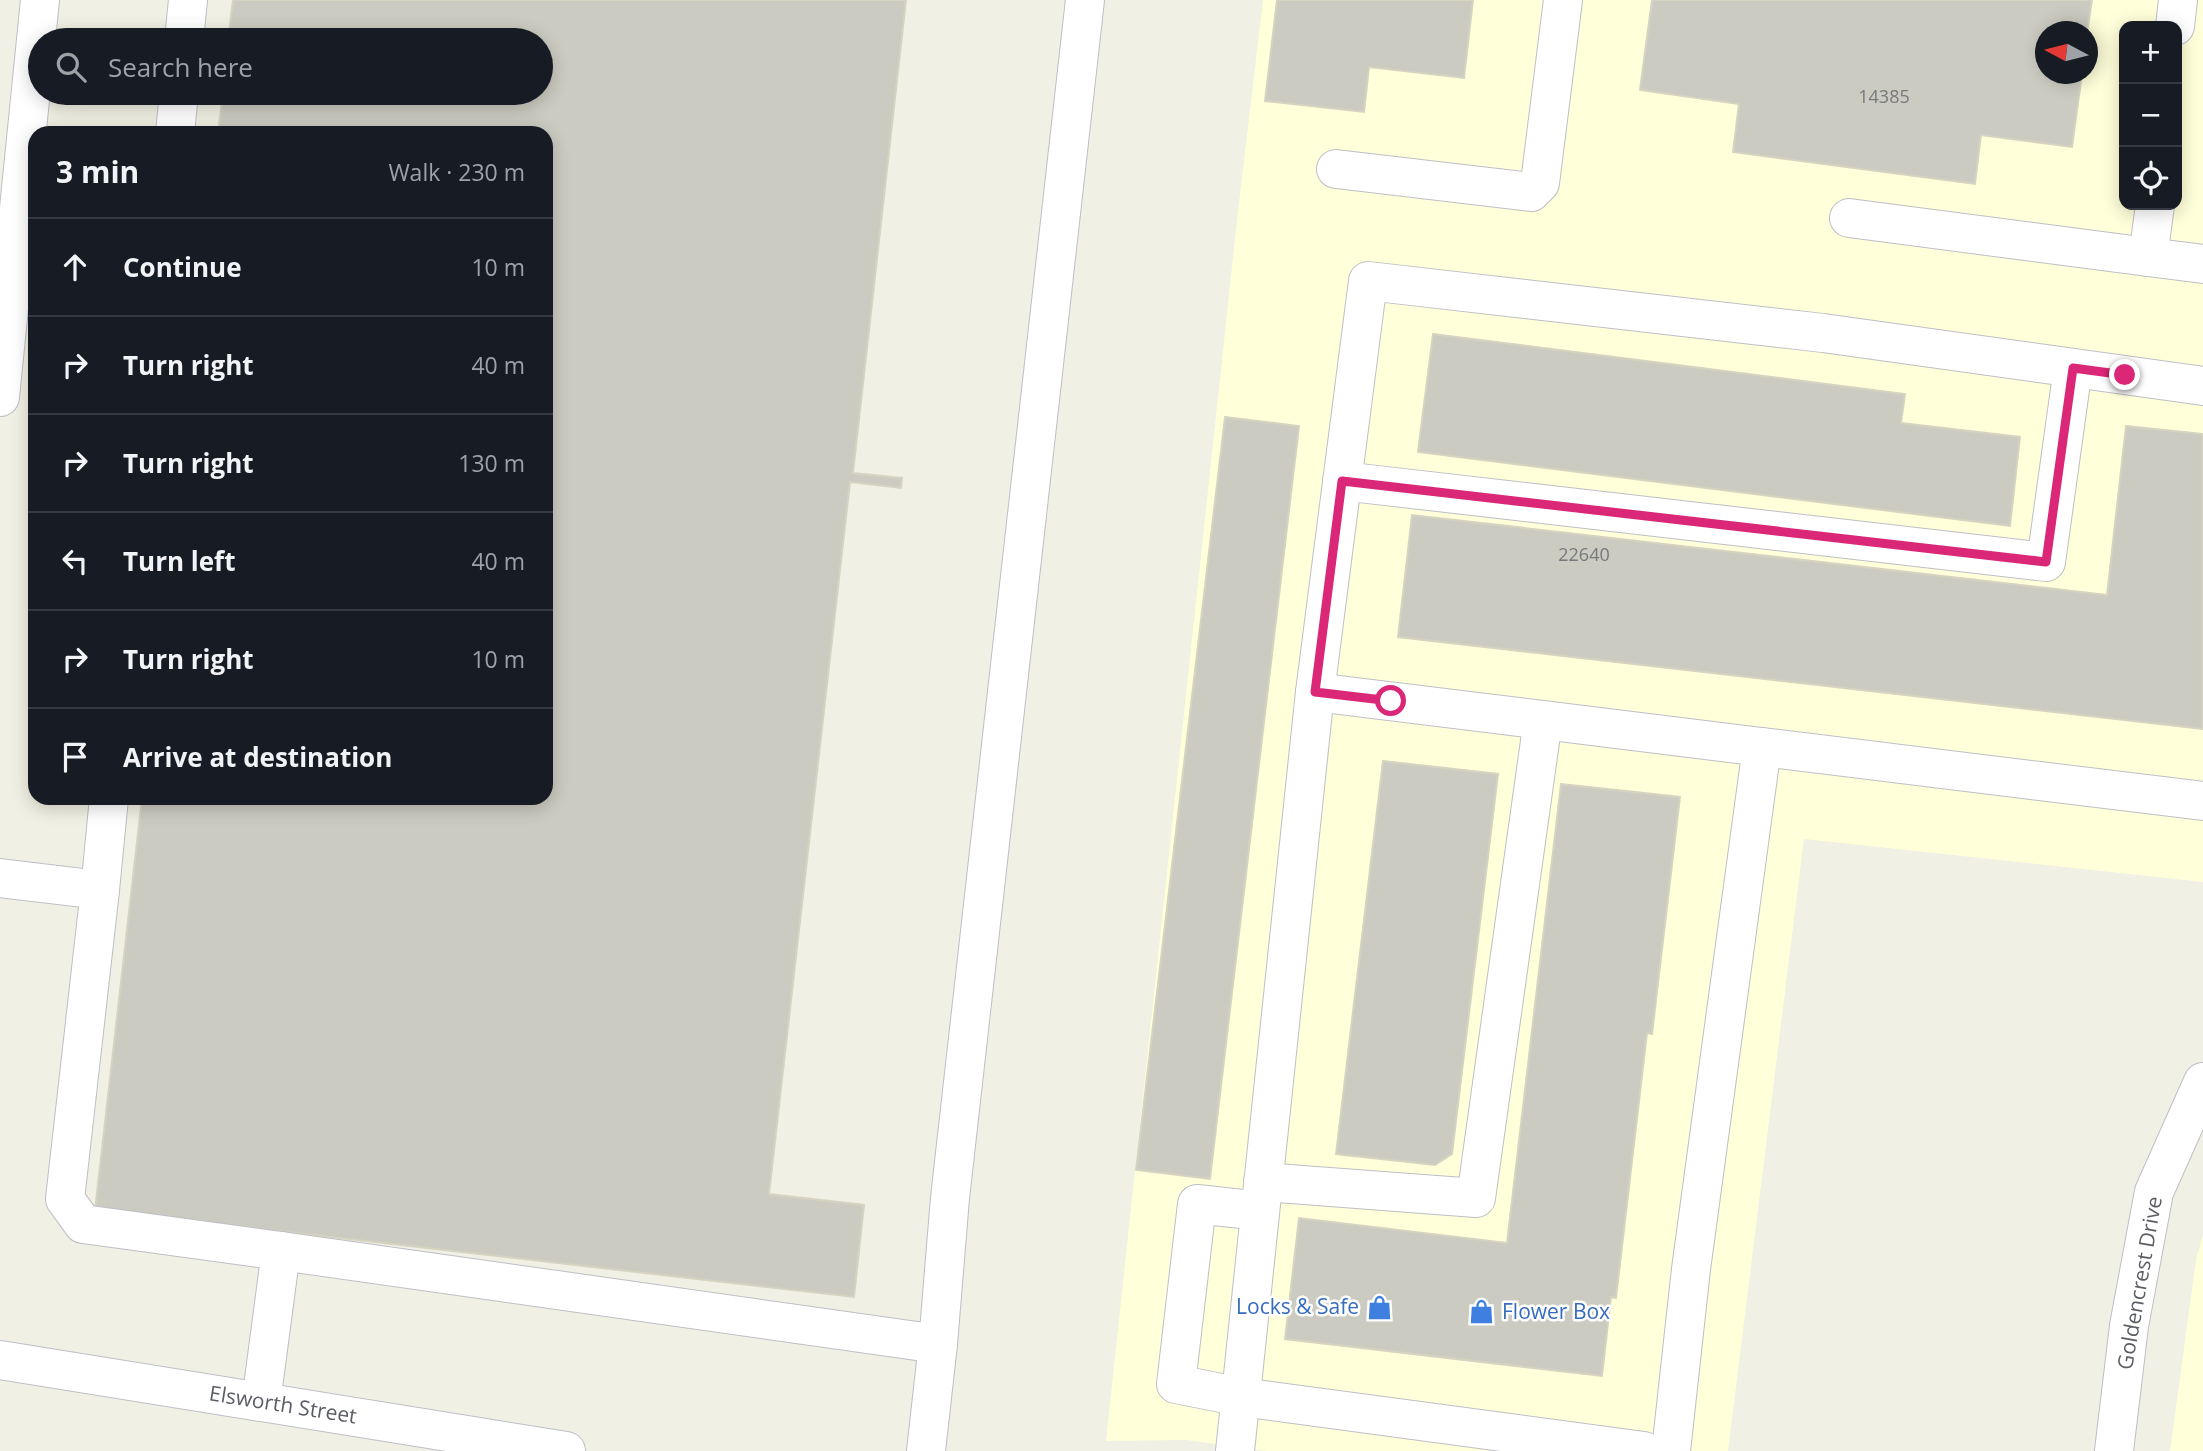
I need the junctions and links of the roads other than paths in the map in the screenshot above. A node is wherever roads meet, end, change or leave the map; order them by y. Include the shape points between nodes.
1 (40, 0) edge
2 (188, 0) edge
3 (1085, 0) edge
4 (1563, 0) edge
5 (2178, 0) edge
6 (2176, 21) edge
7 (37, 28) edge
8 (185, 28) edge
9 (29, 105) edge
10 (178, 105) edge
11 (176, 126) edge
12 (1336, 169) dead end
13 (2154, 210) edge
14 (1849, 218) dead end
15 (2148, 257) junction
16 (2203, 264) edge
17 (2073, 368) junction
18 (2203, 386) edge
19 (0, 397) edge
20 (1342, 481) junction
21 (1315, 692) junction
22 (1543, 720) junction
23 (1762, 747) junction
24 (2203, 801) edge
25 (108, 805) edge
26 (0, 878) edge
27 (100, 890) junction
28 (2203, 1082) edge
29 (1261, 1197) junction
30 (281, 1251) junction
31 (938, 1344) junction
32 (0, 1360) edge
33 (1241, 1397) junction
34 (261, 1402) junction
35 (566, 1451) edge
36 (926, 1451) edge
37 (1235, 1451) edge
38 (1644, 1451) edge
39 (1671, 1451) edge
40 (2114, 1451) edge

1 - 7 street
2 - 8 street
3 - 31 street via 951,1184
4 - 12 street via 1540,183 1531,192
5 - 6 street
9 - 19 street
10 - 11 street
13 - 15 street
14 - 15 street
15 - 16 street
17 - 18 street
17 - 20 street via 2046,562
17 - 20 street via 1823,333 1368,281
20 - 21 street
21 - 22 street
21 - 29 street
22 - 23 street
22 - 29 street via 1476,1198
23 - 24 street
23 - 39 street
25 - 27 street
26 - 27 street
27 - 30 street via 65,1199 83,1224
28 - 40 street, Goldencrest Drive via 2154,1192 2129,1326
29 - 33 street
29 - 33 street via 1197,1204 1176,1384
30 - 31 street
30 - 34 street
31 - 36 street
32 - 34 street, Elsworth Street
33 - 37 street
33 - 38 street
34 - 35 street, Elsworth Street

